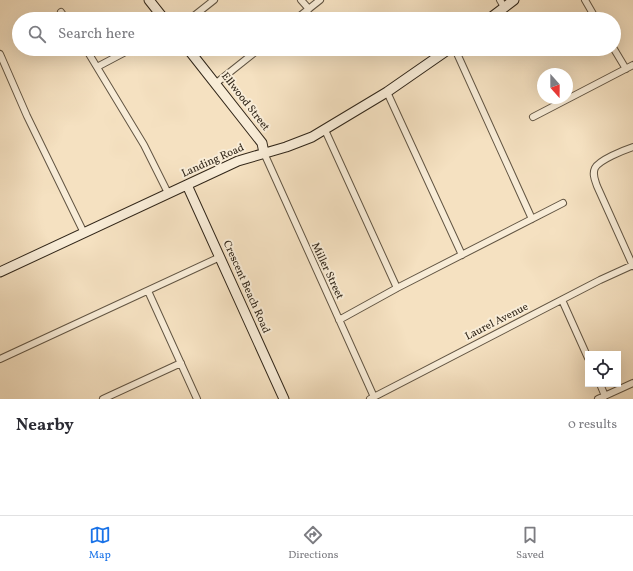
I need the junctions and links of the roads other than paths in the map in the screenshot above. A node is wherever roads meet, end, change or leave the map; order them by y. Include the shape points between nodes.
1 (149, 0) edge
2 (214, 0) edge
3 (301, 0) edge
4 (320, 0) edge
5 (514, 0) edge
6 (585, 0) edge
7 (502, 4) edge
8 (309, 9) junction
9 (158, 12) edge
10 (199, 12) edge
11 (305, 12) edge
12 (495, 12) edge
13 (592, 12) edge
14 (0, 54) edge
15 (90, 56) edge
16 (118, 56) edge
17 (193, 56) edge
18 (250, 56) edge
19 (439, 56) edge
20 (458, 56) edge
21 (618, 56) edge
22 (633, 65) edge
23 (97, 67) junction
24 (626, 69) junction
25 (215, 84) junction
26 (388, 92) junction
27 (533, 118) dead end
28 (325, 130) junction
29 (633, 147) edge
30 (264, 153) junction
31 (187, 185) junction
32 (168, 193) junction
33 (563, 203) dead end
34 (532, 219) junction
35 (84, 233) junction
36 (462, 255) junction
37 (220, 257) junction
38 (633, 265) edge
39 (0, 272) edge
40 (397, 288) junction
41 (148, 291) junction
42 (562, 300) junction
43 (339, 320) junction
44 (585, 351) edge
45 (0, 360) edge
46 (181, 363) junction
47 (633, 383) edge
48 (601, 387) edge
49 (605, 396) junction
50 (372, 398) edge
51 (103, 399) edge
52 (197, 399) edge
53 (284, 399) edge
54 (598, 399) edge

1 - 9 street
2 - 10 street
3 - 8 street
4 - 8 street
5 - 7 street
6 - 13 street
7 - 12 street
8 - 11 street
14 - 35 street
15 - 23 street
16 - 23 street
17 - 25 street, Ellwood Street
18 - 25 street
19 - 26 street, Landing Road
20 - 34 street
21 - 24 street
22 - 24 street
23 - 32 street via 144,145
24 - 27 street
25 - 30 street, Ellwood Street via 262,143
26 - 28 street, Landing Road
26 - 36 street
28 - 30 street, Landing Road via 305,140
28 - 40 street
29 - 38 street via 601,162 593,172
30 - 31 street, Landing Road via 238,161
30 - 43 street, Miller Street
31 - 32 street, Landing Road
31 - 37 street, Crescent Beach Road
32 - 35 street, Landing Road
33 - 34 street
34 - 36 street
35 - 39 street, Landing Road
36 - 40 street
37 - 41 street
37 - 53 street, Crescent Beach Road
38 - 42 street, Laurel Avenue
40 - 43 street
41 - 45 street
41 - 46 street
42 - 44 street
42 - 50 street, Laurel Avenue
43 - 50 street, Miller Street
46 - 51 street
46 - 52 street
47 - 49 street
48 - 49 street
49 - 54 street

